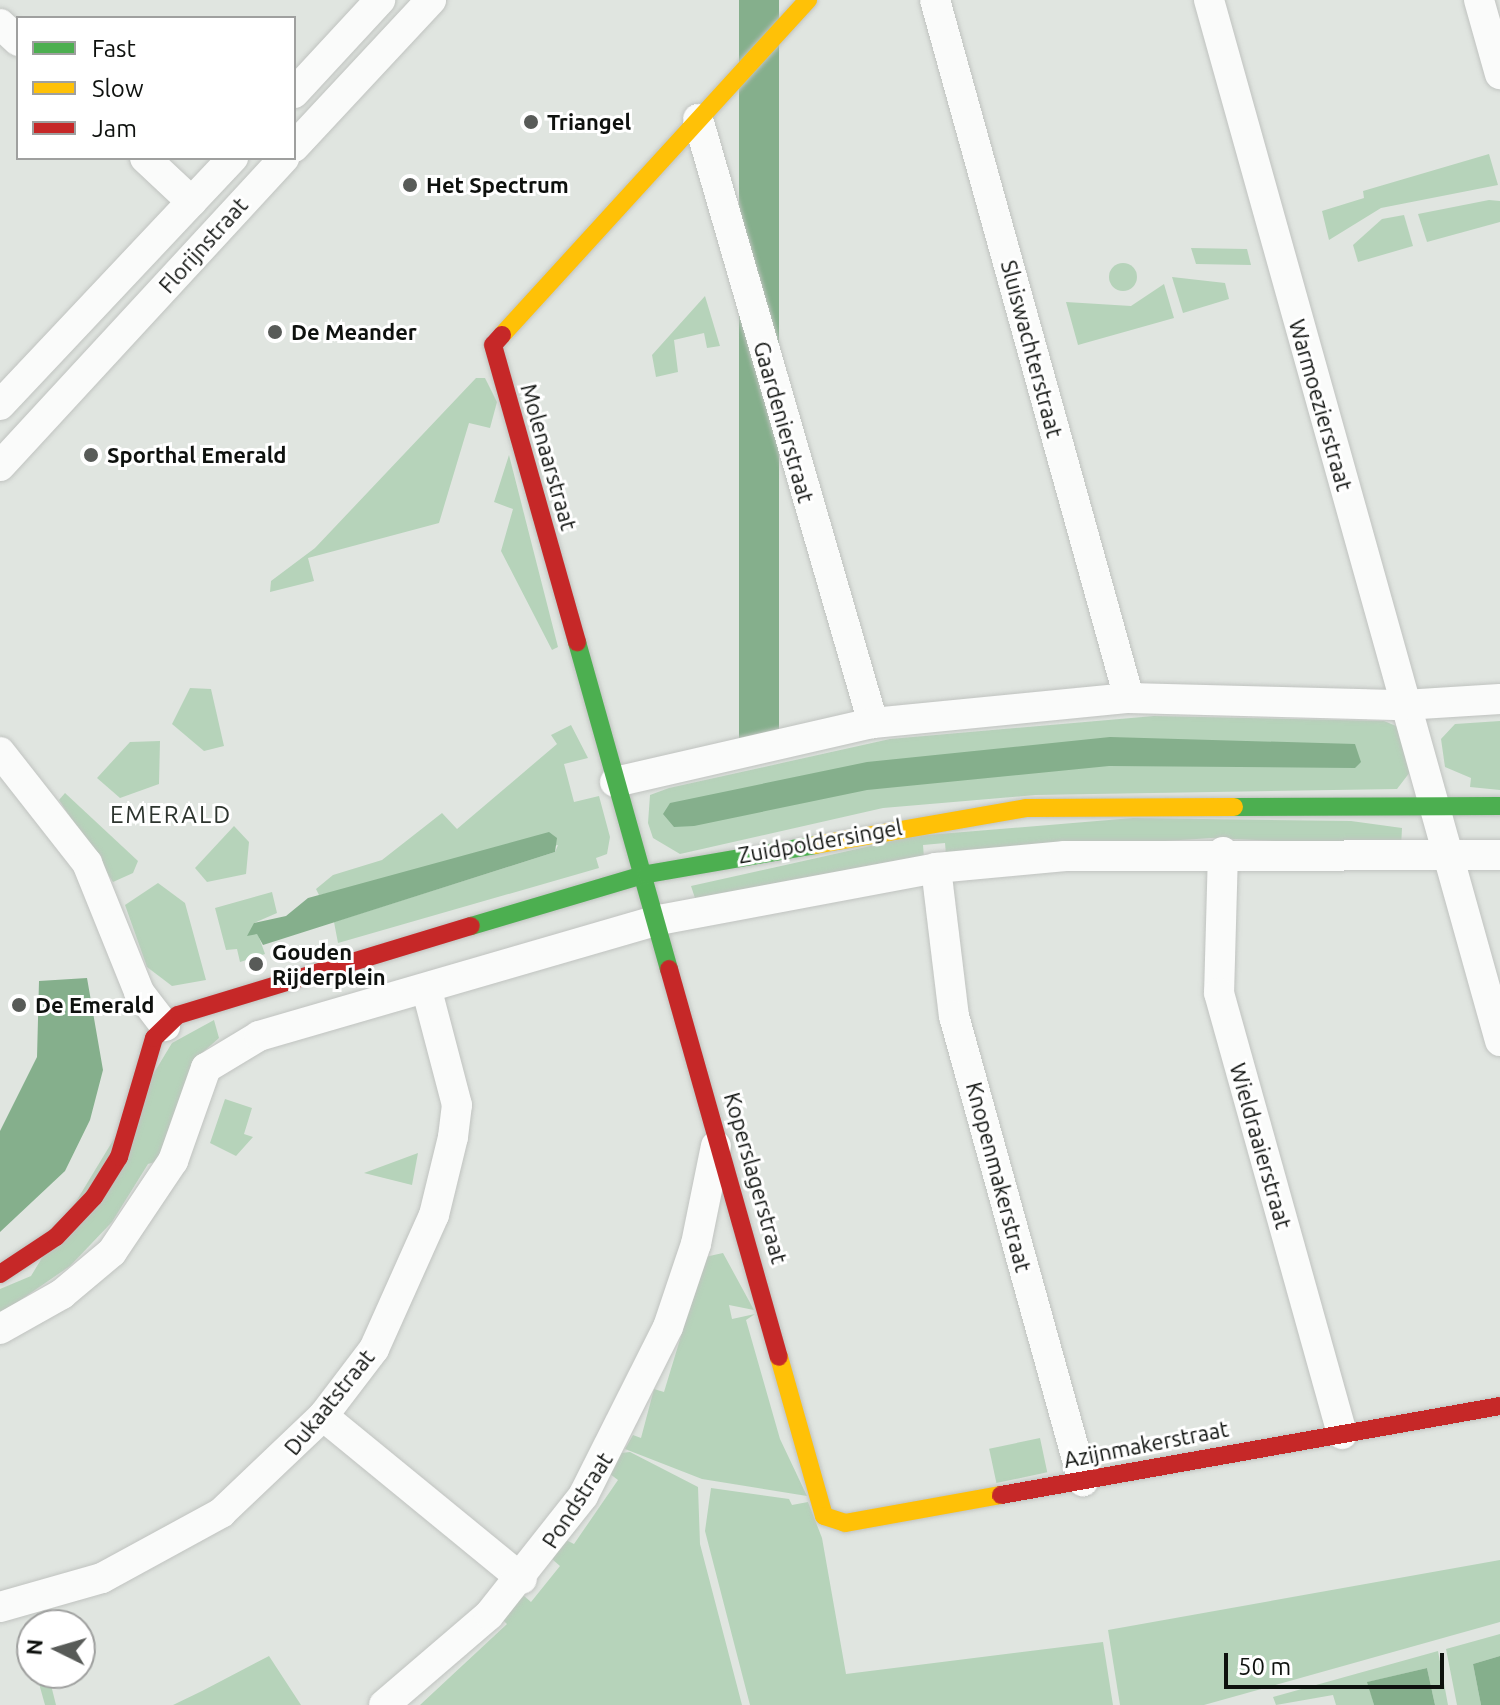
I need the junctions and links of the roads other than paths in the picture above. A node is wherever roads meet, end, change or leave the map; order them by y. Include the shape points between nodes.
1 (380, 0) edge
2 (431, 0) edge
3 (808, 0) edge
4 (935, 0) edge
5 (1209, 0) edge
6 (1479, 0) edge
7 (0, 24) edge
8 (16, 39) edge
9 (1500, 74) edge
10 (296, 92) edge
11 (296, 96) edge
12 (698, 119) junction
13 (320, 120) junction
14 (296, 145) edge
15 (147, 160) edge
16 (231, 160) edge
17 (282, 160) edge
18 (192, 202) junction
19 (96, 304) junction
20 (124, 332) junction
21 (0, 405) edge
22 (0, 466) edge
23 (1129, 698) junction
24 (1500, 699) edge
25 (1404, 705) junction
26 (873, 723) junction
27 (0, 752) edge
28 (615, 782) junction
29 (1500, 806) edge
30 (1436, 808) junction
31 (1223, 852) junction
32 (1500, 855) edge
33 (1449, 857) junction
34 (936, 868) junction
35 (647, 874) junction
36 (659, 920) junction
37 (427, 991) junction
38 (165, 1026) junction
39 (1500, 1041) edge
40 (718, 1132) junction
41 (696, 1244) junction
42 (753, 1255) junction
43 (0, 1274) edge
44 (0, 1329) edge
45 (1500, 1406) edge
46 (323, 1416) junction
47 (1342, 1434) junction
48 (1083, 1481) junction
49 (819, 1496) joint
50 (522, 1579) junction
51 (0, 1607) edge
52 (384, 1705) edge

1 - 10 street
2 - 13 street
3 - 12 street
4 - 23 street, Sluiswachterstraat
5 - 25 street, Warmoezierstraat
6 - 9 street
7 - 8 street
11 - 13 street
12 - 26 street, Gaardenierstraat
12 - 28 street, Molenaarstraat via 493,345
13 - 14 street
15 - 18 street
16 - 18 street, Florijnstraat
17 - 20 street, Florijnstraat
18 - 19 street, Florijnstraat
19 - 20 street
19 - 21 street, Florijnstraat
20 - 22 street, Florijnstraat
23 - 25 street
23 - 26 street
24 - 25 street
25 - 30 street, Warmoezierstraat
26 - 28 street
27 - 38 street via 87,863 139,992
28 - 35 street, Molenaarstraat
29 - 30 street, Zuidpoldersingel
30 - 33 street, Warmoezierstraat
30 - 35 street, Zuidpoldersingel via 1158,802 1026,808
31 - 33 street
31 - 34 street
31 - 47 street, Wieldraaierstraat via 1219,993
32 - 33 street
33 - 39 street, Warmoezierstraat
34 - 36 street
34 - 48 street, Knopenmakerstraat via 954,1016
35 - 36 street, Koperslagerstraat
35 - 38 street, Zuidpoldersingel via 224,999
36 - 37 street
36 - 40 street, Koperslagerstraat
37 - 44 street via 233,1046 206,1068 173,1161 134,1227 91,1273
37 - 46 street, Dukaatstraat via 457,1105 449,1160 434,1215 374,1349
38 - 43 street via 148,1054 119,1157 94,1197 56,1237
40 - 41 street, Pondstraat
40 - 42 street, Koperslagerstraat
41 - 42 street via 717,1240
41 - 50 street, Pondstraat via 635,1402 583,1496
42 - 49 street, Koperslagerstraat
45 - 47 street, Azijnmakerstraat
46 - 50 street
46 - 51 street, Dukaatstraat via 275,1467 158,1553
47 - 48 street, Azijnmakerstraat
48 - 49 street, Azijnmakerstraat via 845,1523 824,1516
50 - 52 street, Pondstraat

